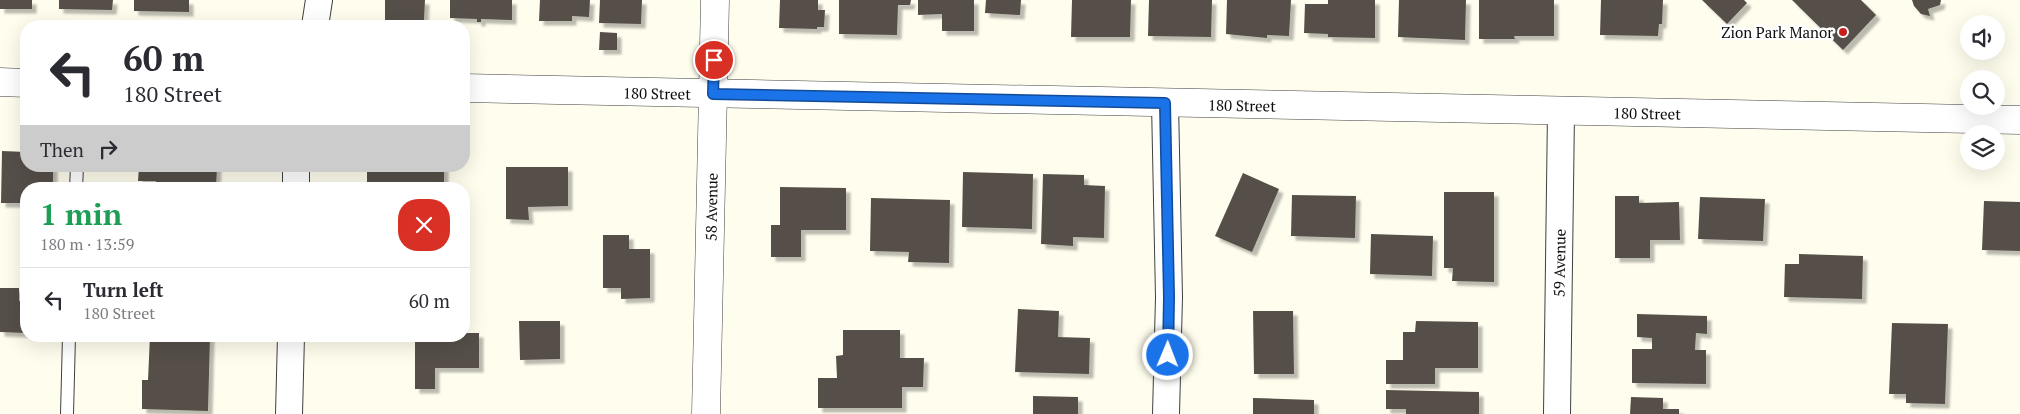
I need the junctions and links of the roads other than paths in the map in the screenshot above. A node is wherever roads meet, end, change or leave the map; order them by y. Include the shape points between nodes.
1 (319, 0) edge
2 (715, 0) edge
3 (316, 20) edge
4 (0, 82) edge
5 (20, 83) edge
6 (470, 88) edge
7 (713, 94) junction
8 (1165, 103) junction
9 (1561, 112) junction
10 (2020, 120) edge
11 (69, 342) edge
12 (291, 342) edge
13 (67, 414) edge
14 (289, 414) edge
15 (706, 414) edge
16 (1166, 414) edge
17 (1557, 414) edge

1 - 3 street
2 - 7 street, 58 Avenue
4 - 5 street
6 - 7 street, 180 Street
7 - 8 street, 180 Street
7 - 15 street, 58 Avenue
8 - 9 street, 180 Street
8 - 16 street via 1169,297
9 - 10 street, 180 Street
9 - 17 street, 59 Avenue
11 - 13 lane
12 - 14 street

